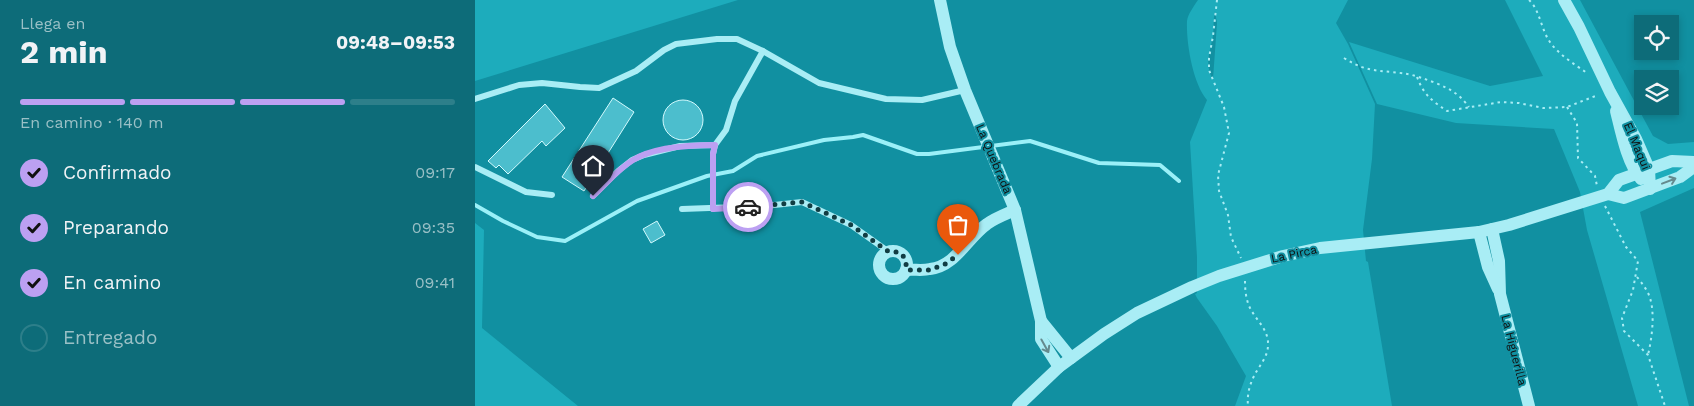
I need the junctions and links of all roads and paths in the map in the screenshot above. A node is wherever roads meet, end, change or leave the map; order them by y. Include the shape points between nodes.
1 (940, 0) edge
2 (1217, 0) edge
3 (1529, 0) edge
4 (1564, 0) edge
5 (763, 51) junction
6 (1344, 58) dead end
7 (1587, 73) dead end
8 (1417, 77) junction
9 (1594, 88) dead end
10 (965, 90) junction
11 (1610, 92) junction
12 (1597, 96) junction
13 (475, 99) edge
14 (1469, 107) junction
15 (1567, 108) junction
16 (715, 145) junction
17 (1694, 162) edge
18 (475, 167) edge
19 (1694, 167) edge
20 (1649, 169) junction
21 (1636, 173) junction
22 (1650, 189) junction
23 (552, 195) dead end
24 (593, 196) dead end
25 (1604, 196) junction
26 (682, 209) dead end
27 (713, 209) junction
28 (1015, 210) junction
29 (1485, 231) junction
30 (889, 252) junction
31 (1246, 266) junction
32 (907, 270) junction
33 (1636, 276) junction
34 (1041, 321) junction
35 (1648, 355) junction
36 (1071, 358) junction
37 (1059, 367) junction
38 (1018, 406) edge
39 (1247, 406) edge
40 (1529, 406) edge
41 (1665, 406) edge

1 - 10 street, La Quebrada via 949,48
2 - 31 path via 1209,70 1224,107 1229,133 1218,175 1219,192 1228,215 1231,237
3 - 7 path via 1535,5 1549,41
4 - 11 street, El Maqui
5 - 10 lane via 819,83 886,99 922,100
5 - 13 lane via 737,40 676,44 636,71 599,88 542,83 519,85
5 - 16 lane via 735,102 726,130
6 - 8 path via 1371,71
8 - 14 path via 1456,93
8 - 14 path via 1433,102 1447,110
9 - 12 path
10 - 28 street, La Quebrada
11 - 12 path
11 - 20 street, El Maqui
11 - 21 street, El Maqui
12 - 15 path
14 - 15 path via 1501,102
15 - 25 path via 1577,123 1578,158 1595,176
16 - 24 lane via 680,146 632,160
16 - 27 lane
17 - 20 street, La Pirca via 1672,161
18 - 23 lane via 526,192
22 -> 19 street, La Pirca via 1680,177
20 - 21 street, La Pirca
20 - 22 street, El Maqui
21 - 22 street, El Maqui
21 - 25 street, La Pirca via 1619,180
22 - 25 street, La Pirca via 1624,198
25 - 29 street, La Pirca
25 - 33 path via 1626,248 1638,261
26 - 27 lane
27 - 30 lane via 802,202 851,225
28 - 32 street via 987,223 958,255 945,264 930,270
28 - 34 street, La Quebrada
29 - 31 street, La Pirca via 1320,248
29 - 40 street, La Higuerilla via 1499,261 1500,294
30 - 32 street via 903,255
30 - 32 street via 881,258 883,274 894,279
31 - 36 street, La Pirca via 1137,313
31 - 39 path via 1245,292 1249,308 1264,328 1269,343 1263,363 1248,390
33 - 35 path via 1649,294 1653,319
33 - 35 path via 1622,318 1624,331
34 - 36 street, La Quebrada
34 -> 37 street, La Quebrada via 1041,339
35 - 41 path
36 - 37 street, La Pirca
37 - 38 street, La Pirca

